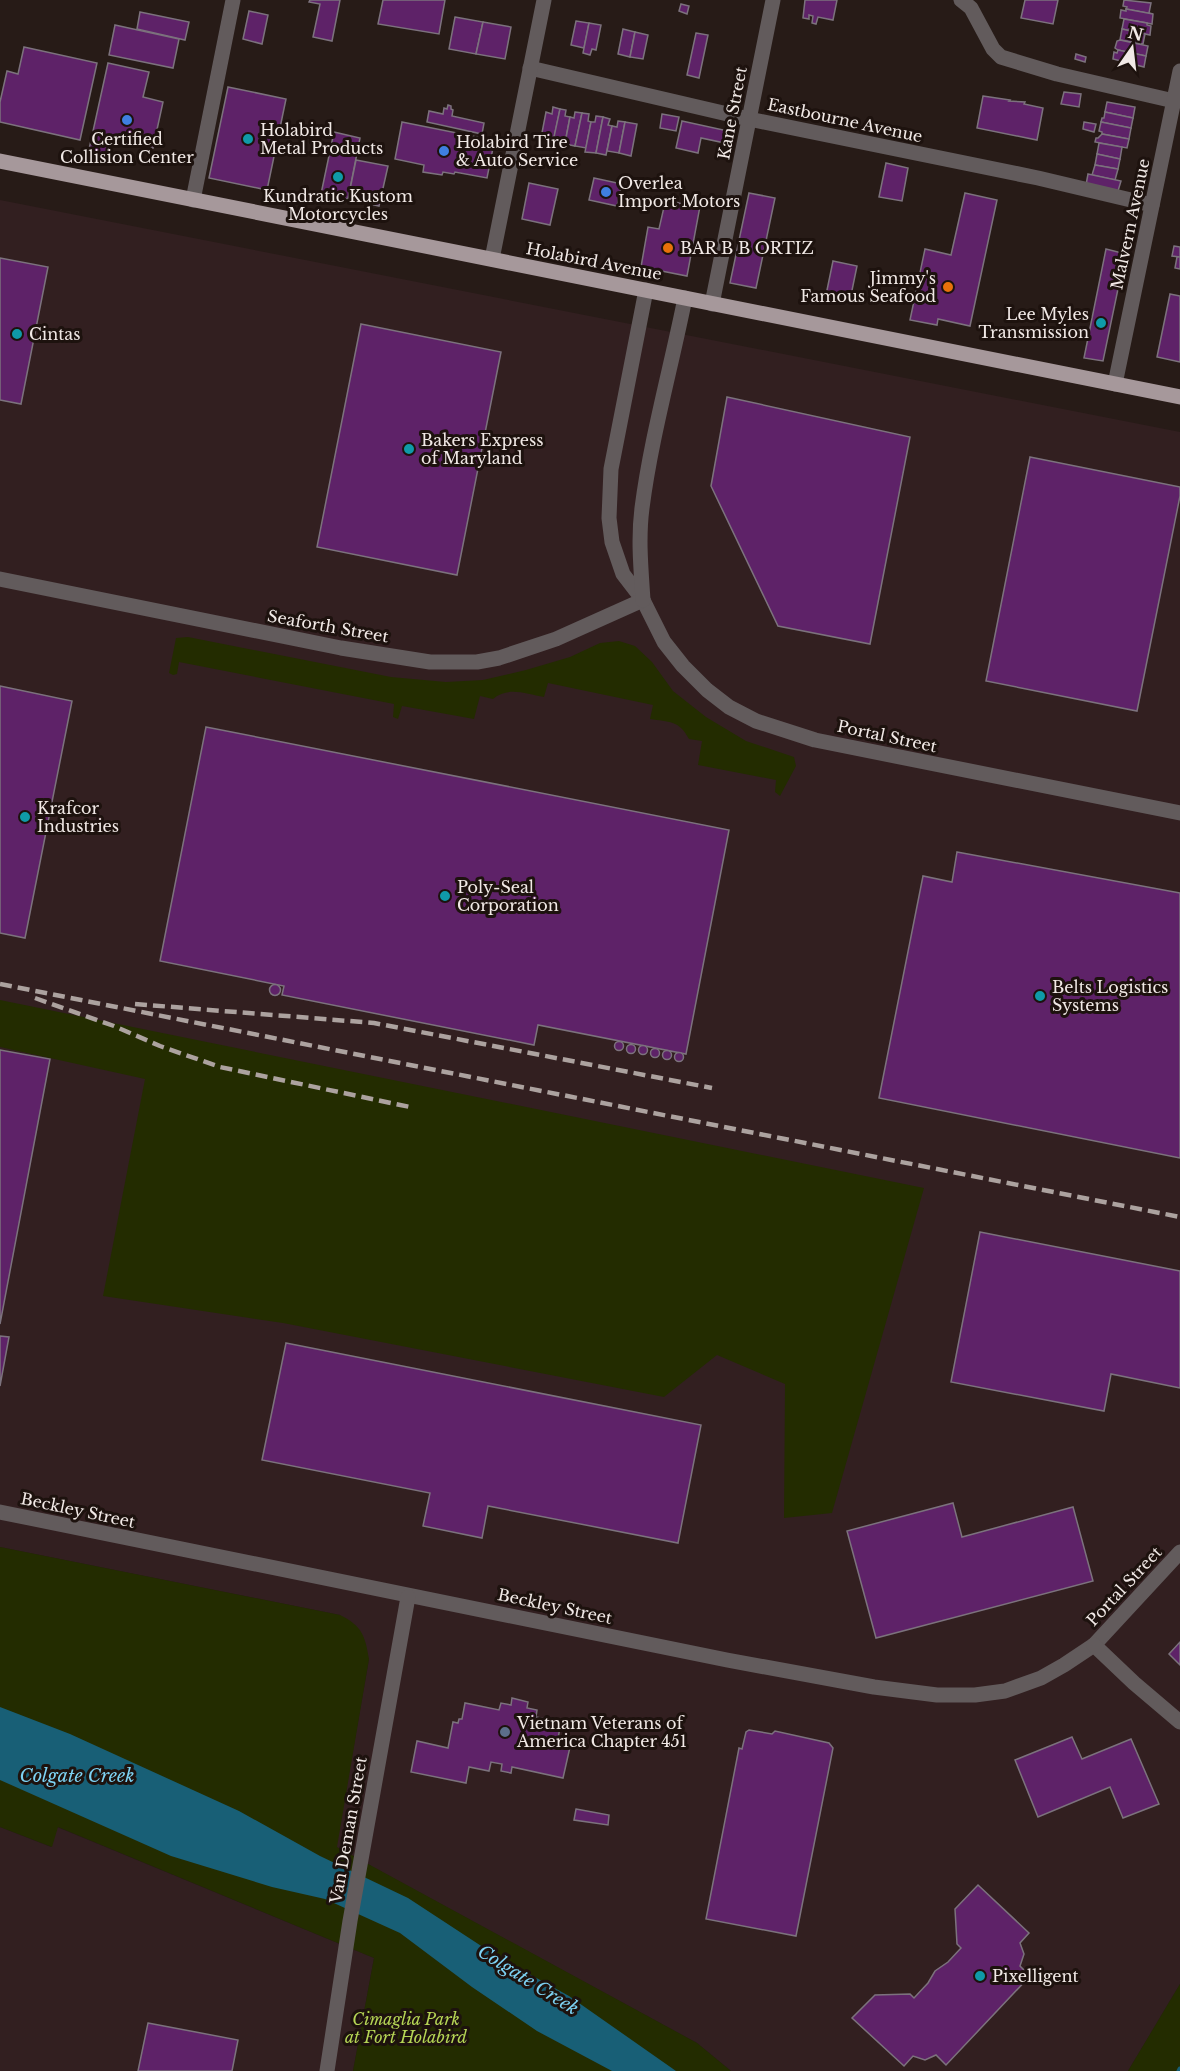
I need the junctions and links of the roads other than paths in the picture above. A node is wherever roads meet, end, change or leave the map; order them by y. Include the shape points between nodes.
1 (233, 0) edge
2 (544, 0) edge
3 (773, 0) edge
4 (961, 0) edge
5 (530, 68) junction
6 (1180, 71) edge
7 (1174, 101) junction
8 (749, 119) junction
9 (0, 161) edge
10 (193, 200) junction
11 (1152, 205) junction
12 (492, 260) junction
13 (646, 290) junction
14 (685, 298) junction
15 (712, 304) junction
16 (1115, 384) junction
17 (1180, 397) edge
18 (0, 579) edge
19 (643, 600) junction
20 (1180, 813) edge
21 (0, 1512) edge
22 (1180, 1552) edge
23 (408, 1597) junction
24 (1094, 1645) junction
25 (1180, 1722) edge
26 (327, 2071) edge

1 - 10 street
2 - 5 street
3 - 8 street, Kane Street
4 - 7 street via 971,8 993,49 1002,57
5 - 8 street, Eastbourne Avenue
5 - 12 street
6 - 7 street, Malvern Avenue
7 - 11 street, Malvern Avenue
8 - 11 street, Eastbourne Avenue
8 - 15 street, Kane Street
9 - 10 main road, Holabird Avenue
10 - 12 main road, Holabird Avenue
11 - 16 street, Malvern Avenue
12 - 13 main road, Holabird Avenue
13 - 14 main road, Holabird Avenue
13 - 19 street, Portal Street via 610,469 609,493 612,542 623,574
14 - 15 main road, Holabird Avenue
14 - 19 street, Portal Street via 642,510
15 - 16 main road, Holabird Avenue
16 - 17 main road, Holabird Avenue
18 - 19 street, Seaforth Street via 341,648 430,662 499,658 556,639
19 - 20 street, Portal Street via 664,642 683,666 729,707 756,721 815,740
21 - 23 street, Beckley Street
22 - 24 street, Portal Street
23 - 24 street, Beckley Street via 727,1660 937,1695 1005,1691 1041,1678
23 - 26 street, Van Deman Street
24 - 25 street

